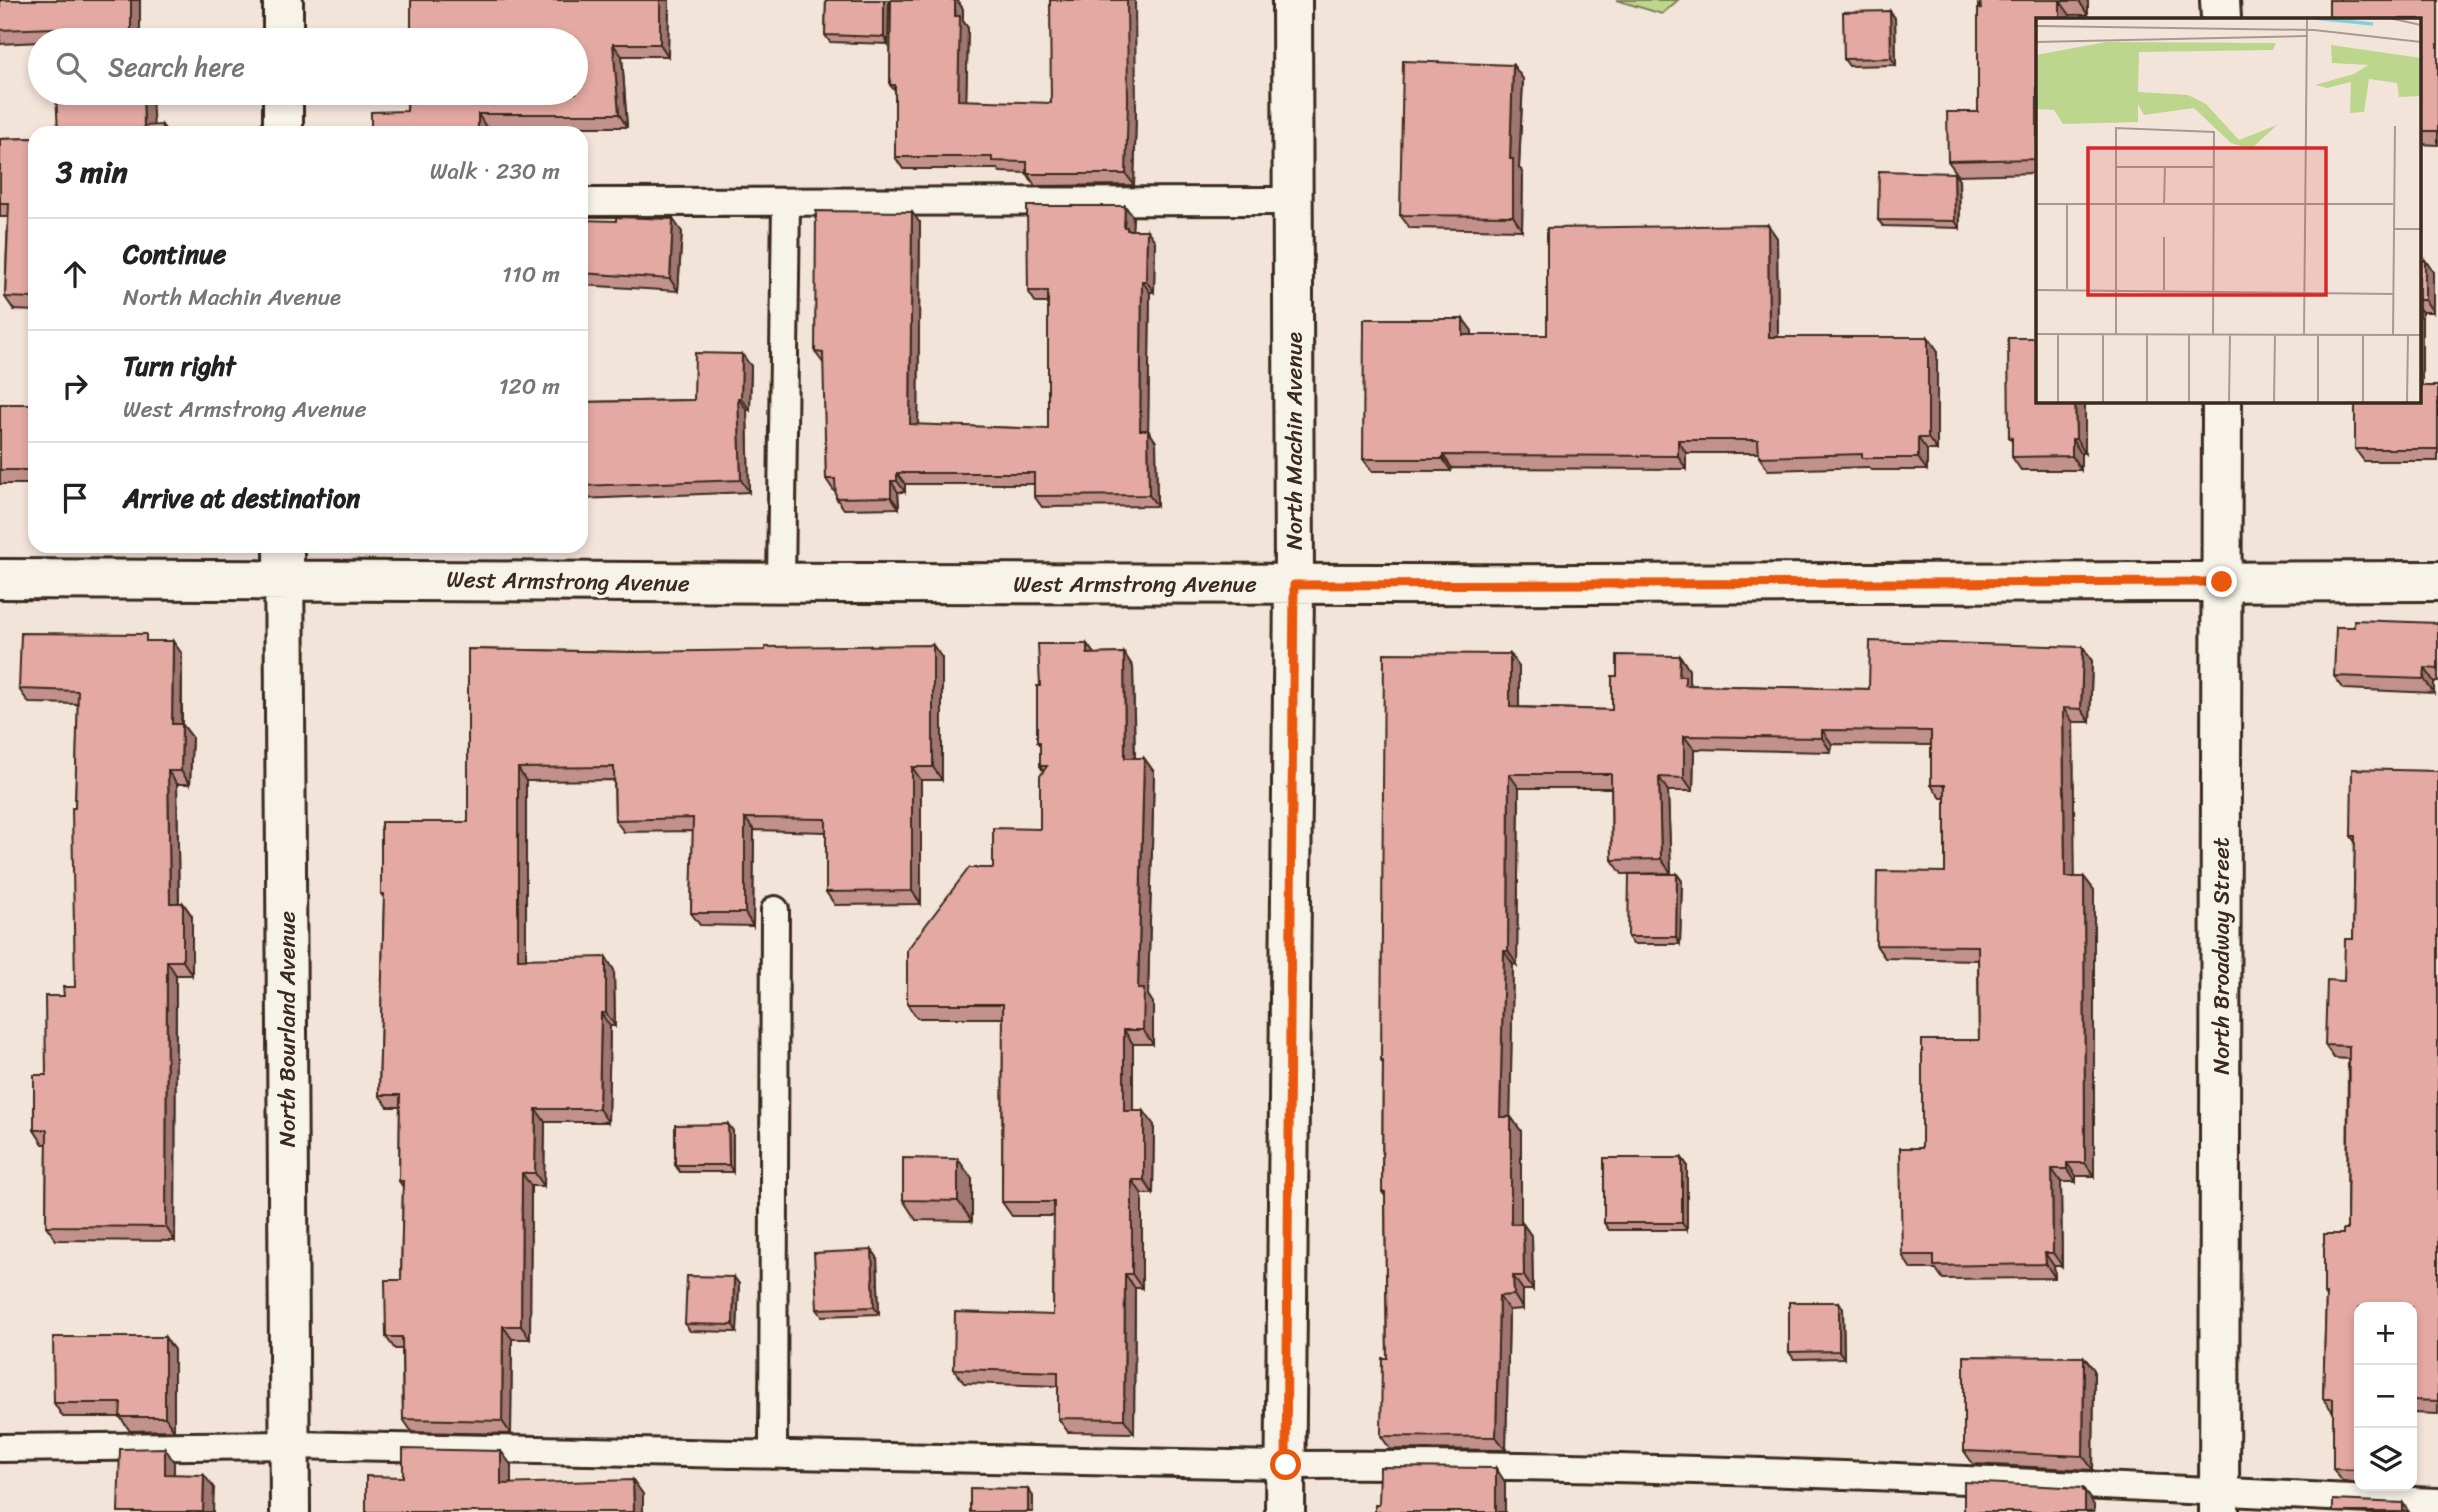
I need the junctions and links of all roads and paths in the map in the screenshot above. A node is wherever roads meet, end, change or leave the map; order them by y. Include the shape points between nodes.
1 (283, 0) edge
2 (1292, 0) edge
3 (2220, 0) edge
4 (2221, 18) edge
5 (283, 28) edge
6 (283, 105) edge
7 (283, 126) edge
8 (1293, 201) junction
9 (588, 202) edge
10 (786, 202) junction
11 (2222, 402) edge
12 (284, 562) edge
13 (0, 579) edge
14 (2438, 581) edge
15 (2222, 582) junction
16 (781, 583) junction
17 (1294, 585) junction
18 (775, 910) dead end
19 (290, 1446) junction
20 (0, 1448) edge
21 (773, 1455) junction
22 (1286, 1465) junction
23 (2219, 1502) edge
24 (2438, 1502) edge
25 (290, 1512) edge
26 (1285, 1512) edge

1 - 5 street
2 - 8 street, North Machin Avenue
3 - 4 street
6 - 7 street
8 - 10 lane
8 - 17 street, North Machin Avenue
9 - 10 lane
10 - 16 lane
11 - 15 street, North Broadway Street
12 - 13 street, West Armstrong Avenue
12 - 16 street, West Armstrong Avenue
12 - 19 street, North Bourland Avenue
14 - 15 street, West Armstrong Avenue
15 - 17 street, West Armstrong Avenue
15 - 23 street, North Broadway Street
16 - 17 street, West Armstrong Avenue
17 - 22 street, North Machin Avenue
18 - 21 lane
19 - 20 lane
19 - 21 lane
19 - 25 street, North Bourland Avenue
21 - 22 lane
22 - 23 lane via 1811,1473
22 - 26 street, North Machin Avenue
23 - 24 lane

